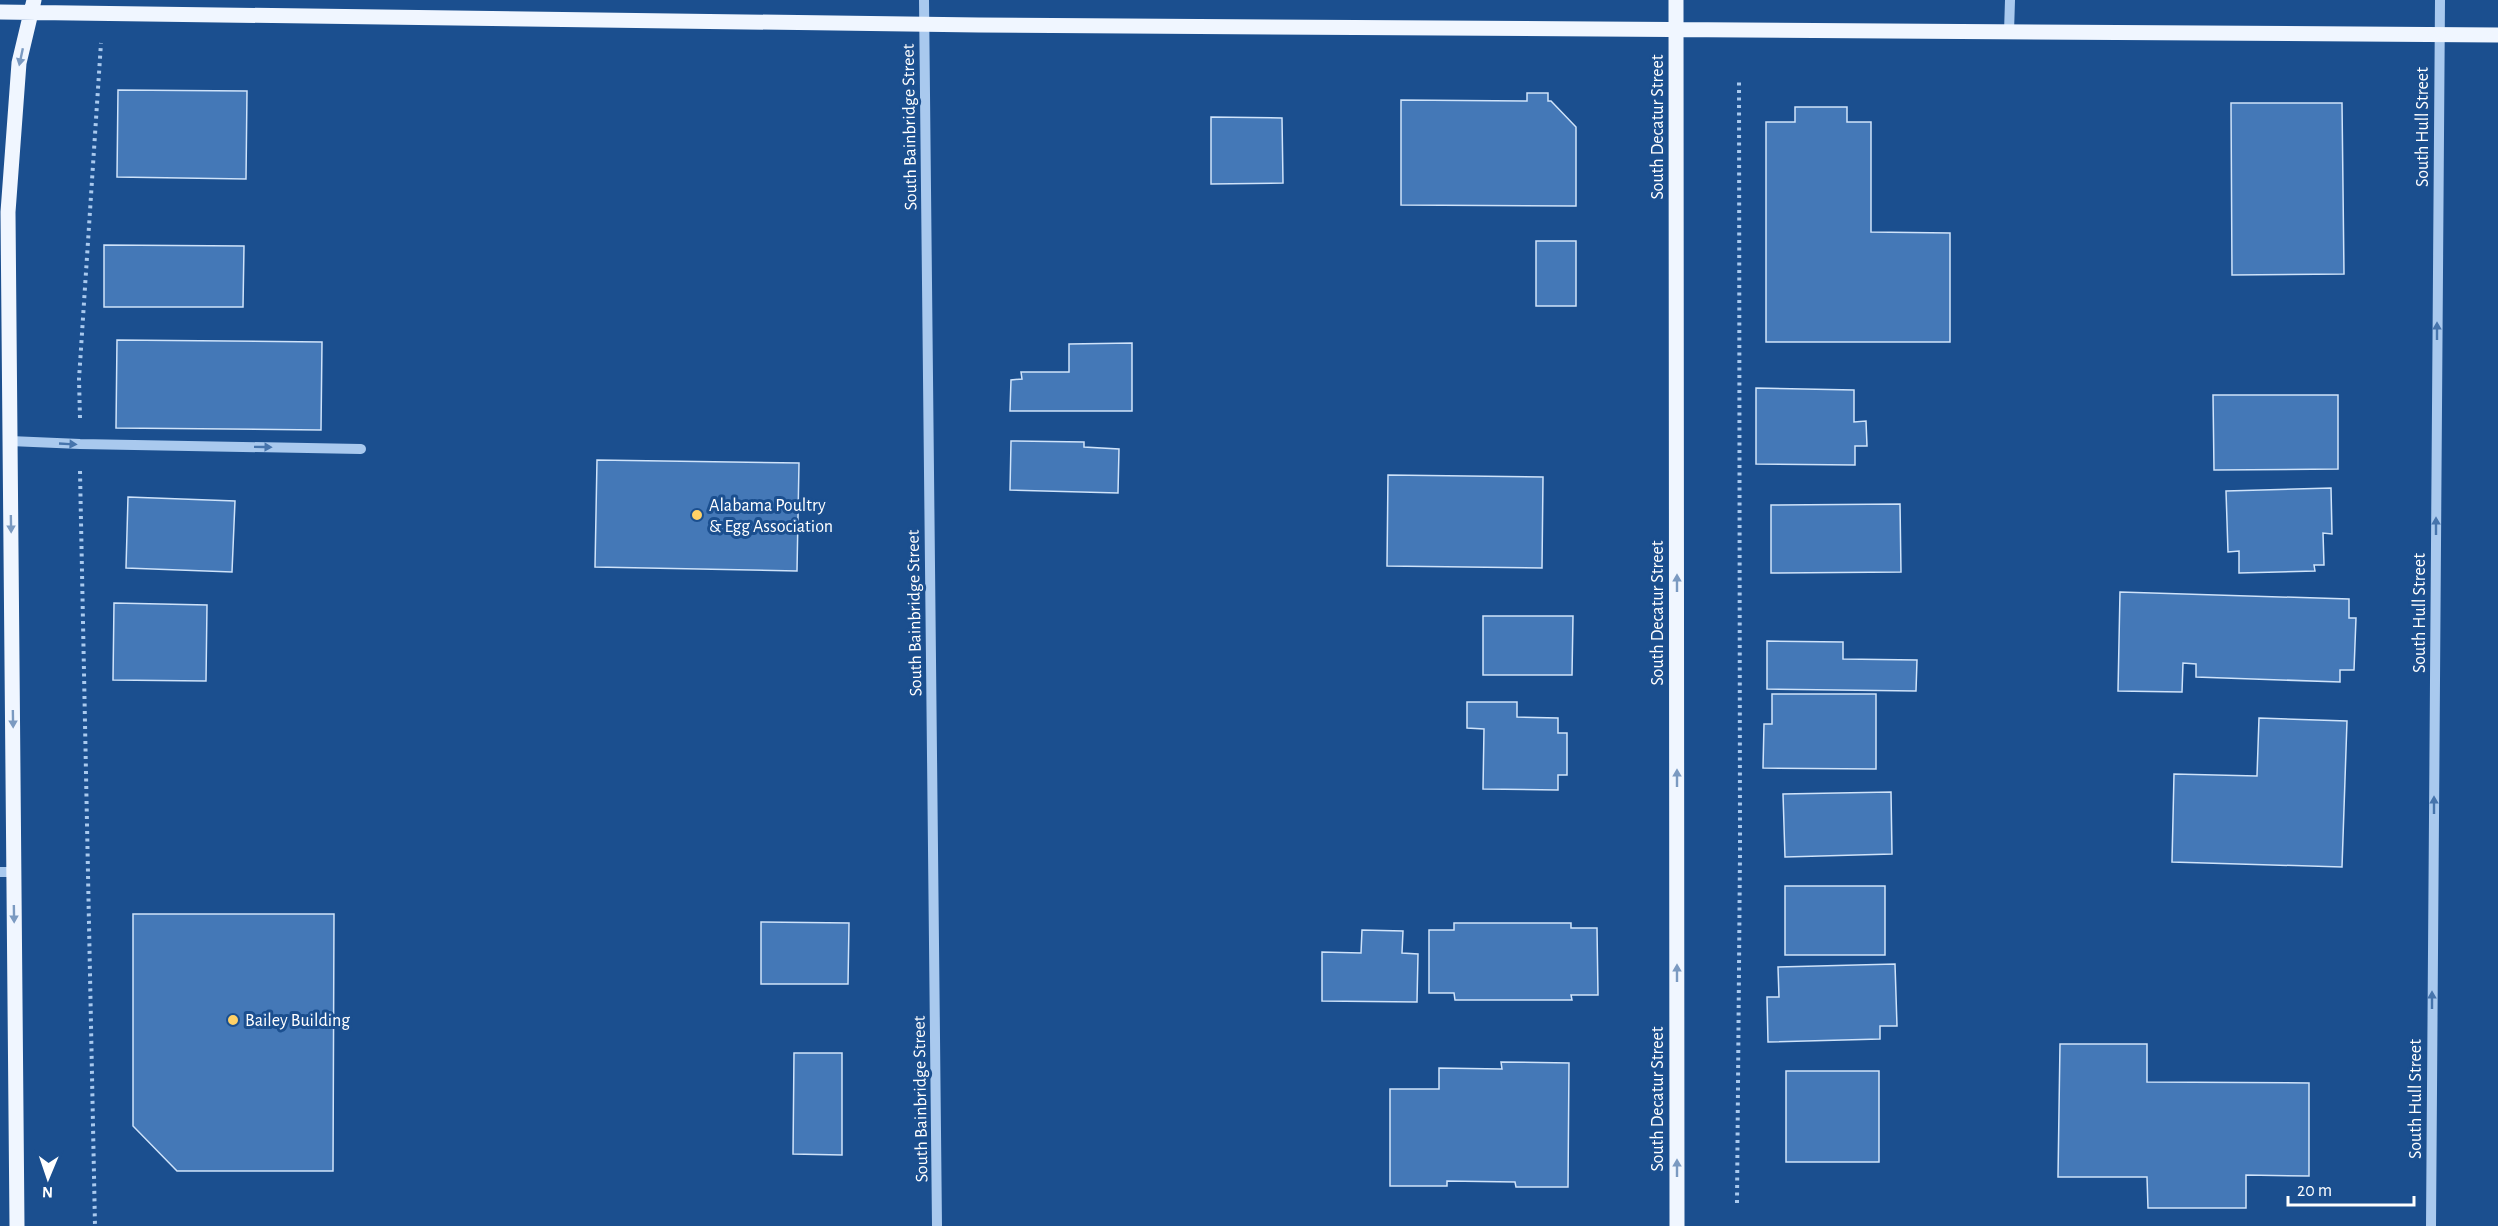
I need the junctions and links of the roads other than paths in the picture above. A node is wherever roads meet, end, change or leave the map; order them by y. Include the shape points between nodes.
1 (924, 0) edge
2 (1677, 0) edge
3 (2010, 0) edge
4 (2439, 0) edge
5 (33, 6) edge
6 (0, 12) edge
7 (924, 25) junction
8 (1676, 30) junction
9 (2009, 32) junction
10 (2439, 34) junction
11 (2498, 35) edge
12 (5, 398) edge
13 (10, 441) junction
14 (361, 449) dead end
15 (7, 872) edge
16 (17, 1226) edge
17 (938, 1226) edge
18 (1677, 1226) edge
19 (2431, 1226) edge

1 - 7 street, South Bainbridge Street
2 - 8 main road, South Decatur Street
3 - 9 street
4 - 10 street, South Hull Street
5 - 6 main road
5 - 7 main road via 104,14
5 -> 12 main road via 20,63 8,212
7 - 8 main road
7 - 17 street, South Bainbridge Street
8 - 9 main road
18 -> 8 main road, South Decatur Street
9 - 10 main road
10 - 11 main road
19 -> 10 street, South Hull Street
12 - 13 main road
13 -> 14 street
13 -> 15 main road
15 -> 16 main road

